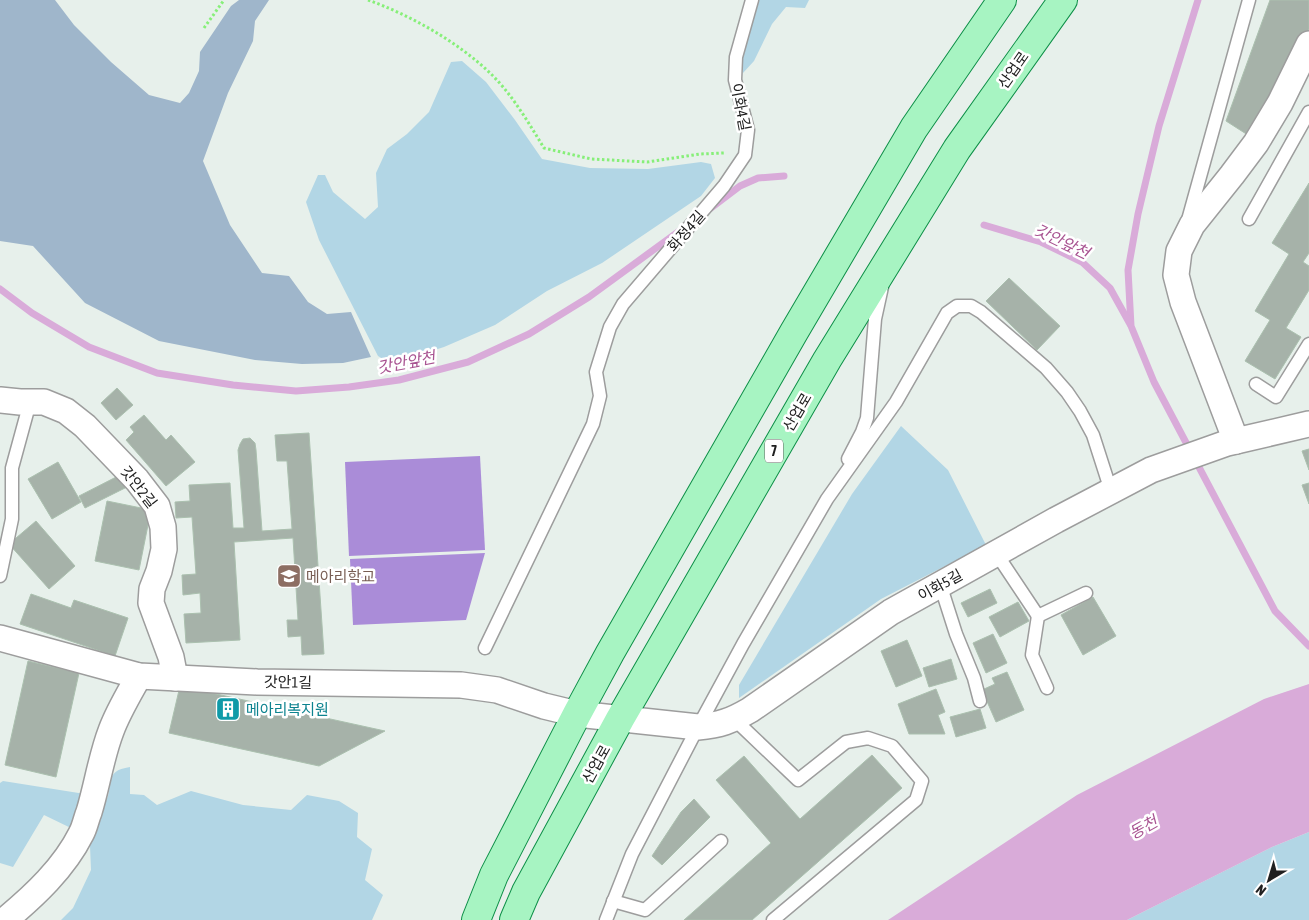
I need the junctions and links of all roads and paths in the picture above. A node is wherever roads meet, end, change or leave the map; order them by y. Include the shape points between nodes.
1 (224, 0) edge
2 (368, 0) edge
3 (752, 0) edge
4 (1002, 0) edge
5 (1063, 0) edge
6 (1249, 0) edge
7 (204, 28) dead end
8 (1309, 44) edge
9 (1309, 112) edge
10 (745, 155) junction
11 (1249, 219) dead end
12 (1179, 251) junction
13 (891, 257) junction
14 (1309, 344) edge
15 (1256, 384) dead end
16 (0, 400) edge
17 (30, 402) junction
18 (1309, 424) edge
19 (1232, 442) junction
20 (1111, 491) junction
21 (827, 499) junction
22 (996, 553) junction
23 (0, 576) edge
24 (940, 584) junction
25 (1086, 593) dead end
26 (1038, 616) junction
27 (0, 638) edge
28 (485, 648) dead end
29 (139, 676) junction
30 (175, 678) junction
31 (1047, 688) dead end
32 (980, 701) dead end
33 (577, 714) junction
34 (620, 719) junction
35 (734, 719) junction
36 (698, 727) junction
37 (720, 841) dead end
38 (613, 901) junction
39 (5, 920) edge
40 (476, 920) edge
41 (514, 920) edge
42 (606, 920) edge
43 (773, 920) edge

1 - 7 path
2 - 10 path via 419,23 470,56 510,96 544,148 591,159 647,162 700,154
3 - 10 lane, 이화4길 via 736,57 735,80 748,130
4 - 33 main road via 914,128
5 - 13 main road, 산업로 / 7 via 958,150
6 - 12 lane
8 - 12 street via 1256,143 1192,226
9 - 11 lane
10 - 28 lane, 화정4길 via 724,186 623,304 610,328 596,372 600,396 593,424
12 - 19 street via 1176,275 1183,302
13 - 21 lane via 875,319 867,418
13 - 34 main road, 산업로 / 7 via 822,369
14 - 15 lane via 1276,397
16 - 17 street, 갓안2길
17 - 23 lane via 12,468 12,519
17 - 30 street, 갓안2길 via 44,402 66,411 85,426 157,506 164,527 164,549 152,589 152,603
18 - 19 street, 이화5길
19 - 20 street, 이화5길 via 1151,470
20 - 21 lane via 1093,435 1067,392 1046,368 981,312 971,306 957,306 947,313 896,402
20 - 22 street, 이화5길
21 - 36 lane
22 - 24 street, 이화5길
22 - 26 lane
24 - 32 lane
24 - 35 street, 이화5길 via 891,612
25 - 26 lane
26 - 31 lane via 1032,655
27 - 29 street, 갓안1길
29 - 30 street, 갓안1길
29 - 39 street via 111,731 94,797 82,832 70,854
30 - 33 street, 갓안1길 via 461,685 497,690
33 - 34 street, 이화5길
33 - 40 main road via 494,875
34 - 36 street, 이화5길
34 - 41 main road, 산업로 / 7
35 - 36 street, 이화5길
35 - 43 lane via 798,780 846,742 868,738 892,746 922,781 916,800
36 - 38 lane via 632,854
37 - 38 lane via 645,910
38 - 42 lane

